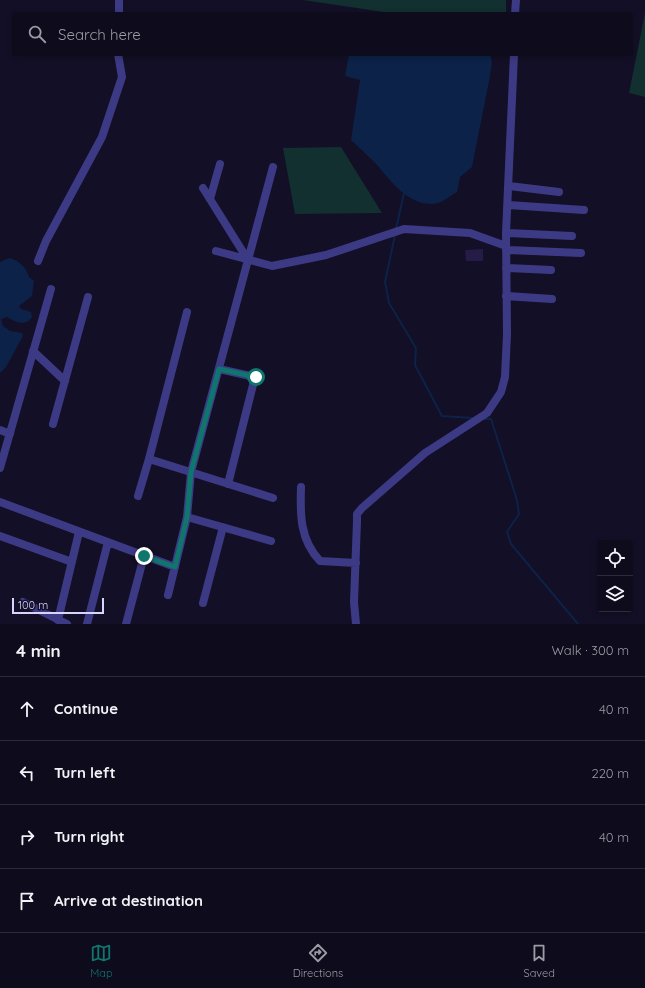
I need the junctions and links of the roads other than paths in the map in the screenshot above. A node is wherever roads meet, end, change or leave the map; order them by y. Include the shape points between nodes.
1 (119, 0) edge
2 (516, 0) edge
3 (119, 12) edge
4 (515, 12) edge
5 (118, 56) edge
6 (514, 56) edge
7 (220, 164) dead end
8 (273, 167) dead end
9 (509, 186) junction
10 (203, 188) dead end
11 (560, 192) dead end
12 (210, 199) junction
13 (508, 205) junction
14 (584, 210) dead end
15 (506, 233) junction
16 (572, 236) dead end
17 (506, 248) junction
18 (216, 251) dead end
19 (581, 253) dead end
20 (248, 260) junction
21 (38, 261) dead end
22 (506, 268) junction
23 (552, 270) dead end
24 (51, 289) dead end
25 (506, 296) junction
26 (88, 297) dead end
27 (552, 299) dead end
28 (187, 312) dead end
29 (33, 351) junction
30 (219, 369) junction
31 (65, 381) junction
32 (53, 424) dead end
33 (0, 430) edge
34 (10, 434) junction
35 (149, 459) junction
36 (0, 466) edge
37 (191, 472) junction
38 (228, 484) junction
39 (300, 487) dead end
40 (138, 496) dead end
41 (273, 498) dead end
42 (0, 502) edge
43 (187, 517) junction
44 (222, 527) junction
45 (79, 532) junction
46 (0, 536) edge
47 (271, 541) dead end
48 (108, 542) junction
49 (144, 556) junction
50 (72, 562) junction
51 (356, 563) junction
52 (175, 567) junction
53 (168, 595) dead end
54 (23, 602) dead end
55 (203, 603) dead end
56 (58, 620) junction
57 (67, 624) edge
58 (87, 624) edge
59 (126, 624) edge
60 (356, 624) edge

1 - 3 street
2 - 4 street
5 - 21 street via 122,77 102,137 46,241
6 - 9 street
7 - 12 street
8 - 20 street
9 - 11 street
9 - 13 street
10 - 12 street
12 - 20 street
13 - 14 street
13 - 15 street
15 - 16 street
15 - 17 street
17 - 19 street
17 - 20 street via 470,233 404,229 326,255 272,266
17 - 22 street
18 - 20 street
20 - 30 street
22 - 23 street
22 - 25 street
24 - 29 street
25 - 27 street
25 - 51 street via 505,377 495,403 487,413 404,469 362,508 357,514
26 - 31 street
28 - 35 street
29 - 31 street
29 - 34 street
30 - 37 street
30 - 38 street via 256,377
31 - 32 street
33 - 34 street
34 - 36 street
35 - 37 street
35 - 40 street
37 - 38 street
37 - 43 street
38 - 41 street
39 - 51 street via 301,522 308,546 320,561
42 - 45 street
43 - 44 street
43 - 52 street
44 - 47 street
44 - 55 street
45 - 48 street
45 - 50 street
46 - 50 street
48 - 49 street
48 - 58 street
49 - 52 street
49 - 59 street
50 - 56 street
51 - 60 street
52 - 53 street
54 - 56 street
56 - 57 street

